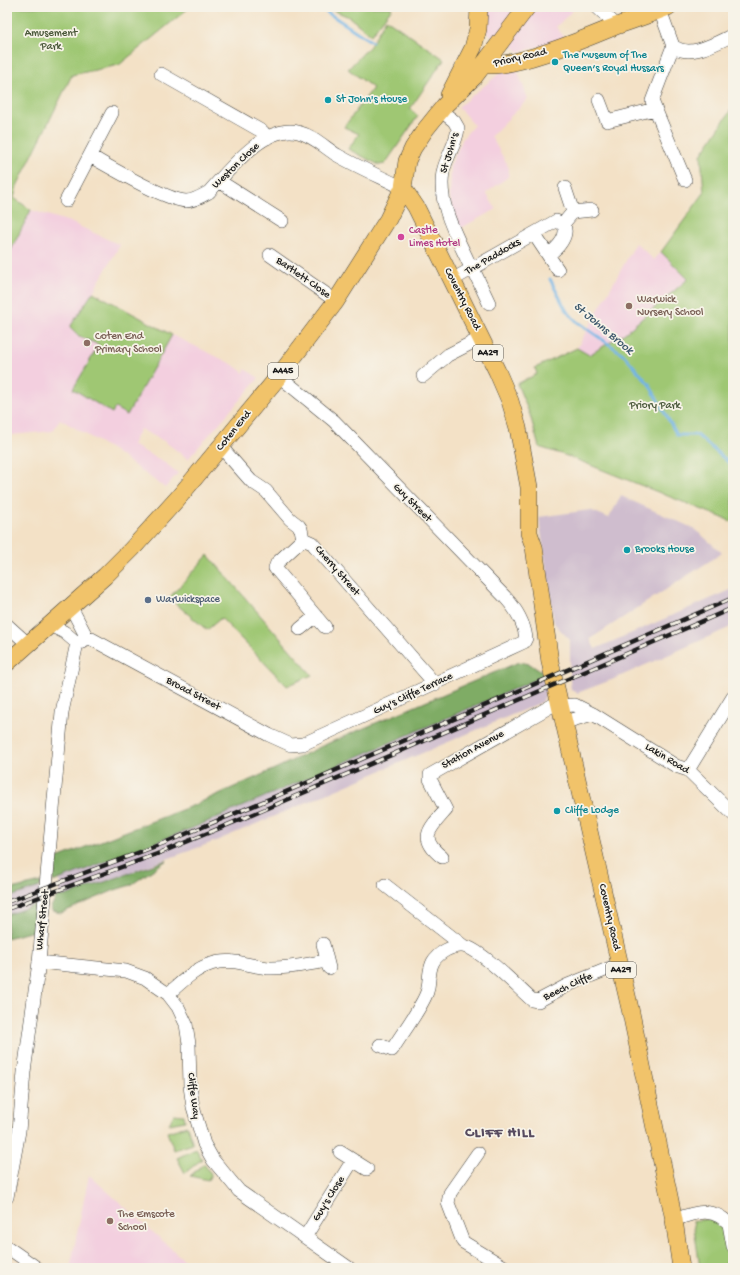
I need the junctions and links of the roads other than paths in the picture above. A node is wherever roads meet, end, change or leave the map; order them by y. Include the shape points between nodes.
1 (479, 7) edge
2 (527, 7) edge
3 (597, 7) edge
4 (664, 9) edge
5 (617, 26) junction
6 (733, 35) edge
7 (475, 43) junction
8 (673, 46) junction
9 (484, 64) junction
10 (161, 74) dead end
11 (599, 100) dead end
12 (442, 108) junction
13 (655, 109) junction
14 (112, 113) dead end
15 (267, 138) junction
16 (90, 156) junction
17 (685, 180) dead end
18 (219, 181) junction
19 (403, 188) junction
20 (565, 188) dead end
21 (66, 201) dead end
22 (592, 210) dead end
23 (573, 212) junction
24 (282, 221) dead end
25 (563, 224) junction
26 (534, 234) junction
27 (548, 254) junction
28 (270, 255) dead end
29 (471, 266) junction
30 (558, 270) dead end
31 (452, 280) junction
32 (336, 301) junction
33 (489, 303) dead end
34 (481, 338) junction
35 (279, 376) junction
36 (423, 376) dead end
37 (221, 447) junction
38 (302, 539) junction
39 (71, 607) junction
40 (316, 616) junction
41 (7, 625) edge
42 (50, 625) junction
43 (325, 627) dead end
44 (300, 629) dead end
45 (82, 640) junction
46 (524, 642) joint
47 (28, 644) junction
48 (7, 663) edge
49 (435, 684) junction
50 (733, 697) edge
51 (562, 709) junction
52 (303, 744) joint
53 (688, 770) junction
54 (733, 814) edge
55 (442, 857) dead end
56 (385, 885) dead end
57 (323, 944) dead end
58 (462, 946) junction
59 (39, 962) junction
60 (620, 964) junction
61 (168, 994) junction
62 (380, 1045) dead end
63 (340, 1152) dead end
64 (478, 1153) dead end
65 (353, 1160) junction
66 (367, 1169) dead end
67 (7, 1197) edge
68 (674, 1220) junction
69 (731, 1226) edge
70 (305, 1237) junction
71 (733, 1246) edge
72 (7, 1248) edge
73 (37, 1268) edge
74 (349, 1268) edge
75 (506, 1268) edge
76 (681, 1268) edge

1 - 7 main road
2 - 9 main road
3 - 5 street
4 - 5 main road, Priory Road
4 - 8 street
5 - 9 main road, Priory Road via 550,52 501,65
6 - 8 street via 688,52 680,51
7 - 9 main road
7 - 12 main road
8 - 13 street via 652,101
9 - 12 main road
10 - 15 street via 263,132
11 - 13 street via 602,125
12 - 19 main road via 413,148 406,166
12 - 29 street, St John's via 458,128 443,171 442,193 450,219
13 - 17 street
14 - 16 street
15 - 18 street, Weston Close via 253,147
15 - 19 street, Weston Close via 287,131 306,134 338,155
16 - 18 street, Weston Close via 167,196 181,200 201,197
16 - 21 street
18 - 24 street
19 - 31 main road, Coventry Road / A429 via 416,207
19 - 32 main road, Coten End / A445 via 388,219
20 - 23 street
22 - 23 street
23 - 25 street
25 - 26 street, The Paddocks via 556,221
25 - 27 street via 564,236 556,250
26 - 27 street, The Paddocks
26 - 29 street, The Paddocks
27 - 30 street, The Paddocks
28 - 32 street, Bartlett Close
29 - 31 street, The Paddocks
29 - 33 street, St John's
31 - 34 main road, Coventry Road / A429
32 - 35 main road, Coten End / A445
34 - 36 street via 448,355
34 - 51 main road, Coventry Road / A429 via 507,395 516,422 529,487 529,533 525,548 531,608 543,649 550,662
35 - 37 main road, Coten End / A445
35 - 46 street, Guy Street via 334,422 514,607 524,627
37 - 38 street, Cherry Street via 250,481 266,491 299,526
37 - 39 main road, Coten End / A445 via 132,549
38 - 40 street via 275,568
38 - 49 street, Cherry Street via 312,543
39 - 42 main road, Coten End / A445
39 - 45 street
40 - 43 street
40 - 44 street
41 - 47 street
42 - 45 street, Broad Street
42 - 47 main road, Coten End / A445
45 - 52 street, Broad Street via 274,738 291,745
45 - 59 street, Wharf Street via 62,712
46 - 49 street, Guy's Cliffe Terrace
47 - 48 main road, A445
49 - 52 street, Guy's Cliffe Terrace
50 - 53 street
51 - 53 street, Lakin Road via 575,705 676,766
51 - 55 street, Station Avenue via 430,775 446,810 429,828 428,838 432,849
51 - 60 main road, Coventry Road / A429
53 - 54 street, Lakin Road
56 - 58 street, Beech Cliffe
57 - 61 street via 328,964 279,968 220,961 198,970
58 - 60 street, Beech Cliffe via 481,955 532,1000 538,1001
58 - 62 street via 440,953 434,960 427,992 392,1050
59 - 61 street, Cliffe Way via 126,972 145,978
59 - 67 street, Wharf Street via 19,1131
60 - 68 main road, Coventry Road / A429
61 - 70 street, Cliffe Way via 186,1024 193,1107 204,1144 213,1160 239,1191
63 - 65 street
64 - 75 street via 450,1194 448,1204 463,1242
65 - 66 street
65 - 70 street, Guy's Close
68 - 69 street via 689,1214 709,1212 717,1214
68 - 76 main road, Coventry Road / A429
69 - 71 street
70 - 74 street, Cliffe Way
72 - 73 street

